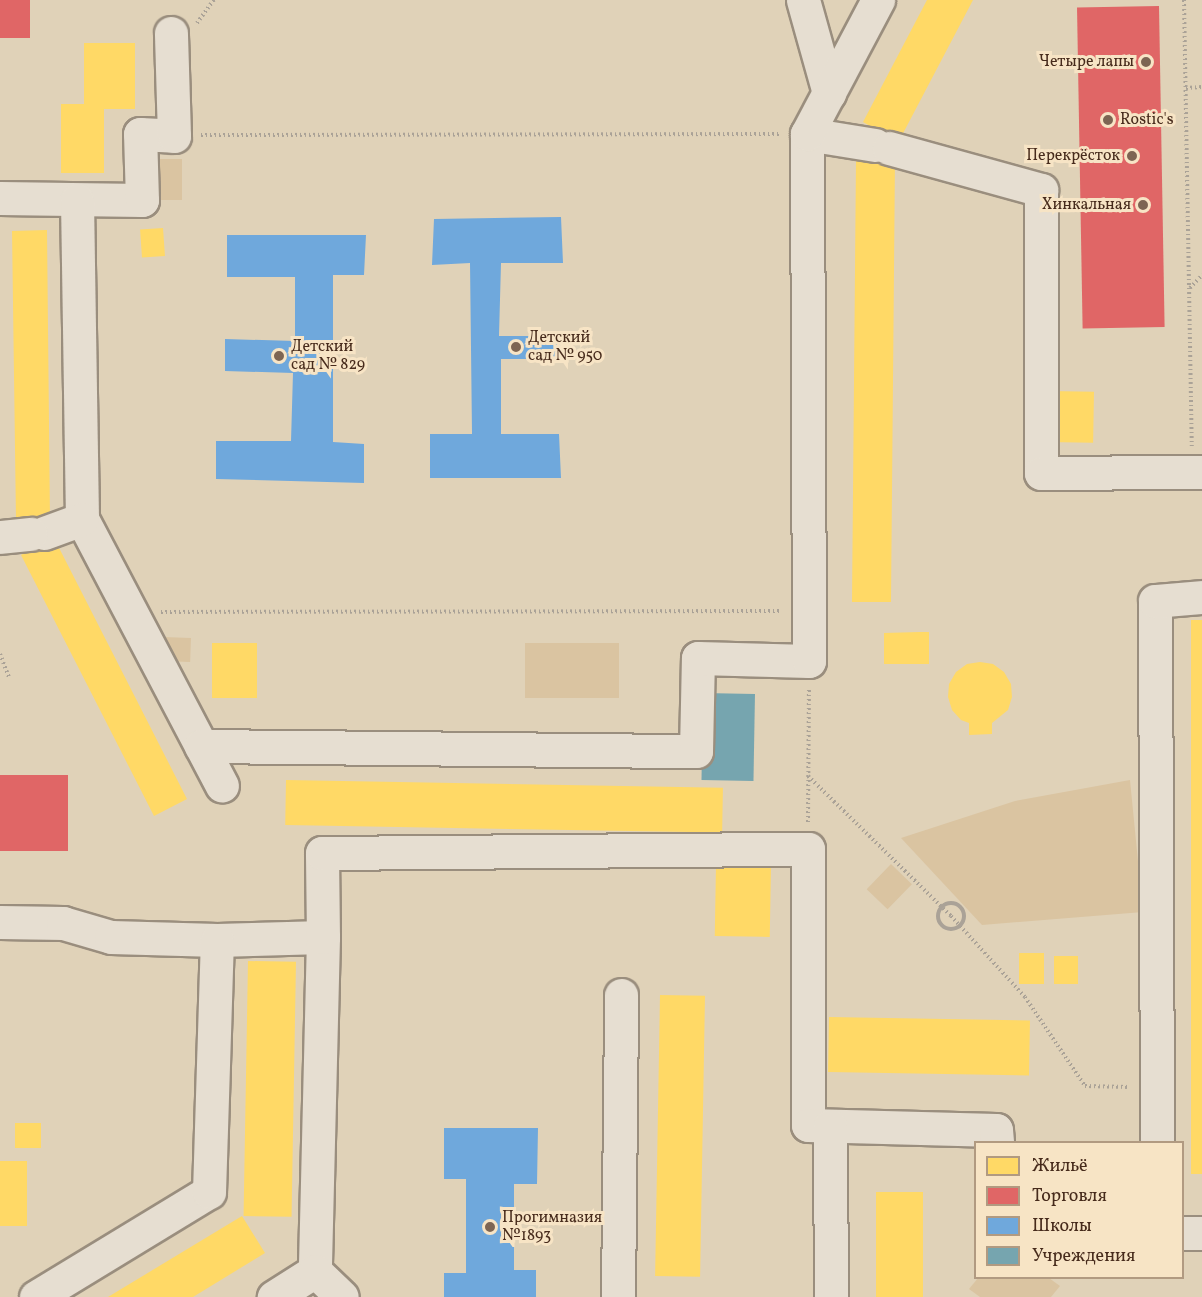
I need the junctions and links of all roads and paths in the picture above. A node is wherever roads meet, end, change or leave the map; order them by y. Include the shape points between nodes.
1 (803, 0) edge
2 (878, 0) edge
3 (1184, 0) edge
4 (171, 33) dead end
5 (1202, 87) edge
6 (1186, 88) junction
7 (829, 93) junction
8 (807, 134) junction
9 (174, 136) junction
10 (0, 198) edge
11 (77, 200) junction
12 (1202, 275) edge
13 (1189, 289) junction
14 (1197, 472) edge
15 (82, 519) junction
16 (25, 535) edge
17 (1202, 597) edge
18 (809, 611) junction
19 (130, 612) junction
20 (0, 654) edge
21 (809, 661) junction
22 (9, 677) dead end
23 (201, 746) junction
24 (808, 776) junction
25 (222, 786) dead end
26 (808, 849) junction
27 (942, 907) junction
28 (0, 922) edge
29 (960, 926) junction
30 (323, 937) junction
31 (217, 940) junction
32 (621, 995) dead end
33 (1157, 1087) junction
34 (830, 1126) junction
35 (997, 1141) edge
36 (1157, 1141) edge
37 (1184, 1233) edge
38 (1202, 1233) edge
39 (315, 1271) junction
40 (36, 1297) edge
41 (274, 1297) edge
42 (342, 1297) edge
43 (618, 1297) edge
44 (831, 1297) edge

1 - 7 lane
2 - 7 lane
3 - 6 path
4 - 9 lane
5 - 6 path
6 - 13 path
7 - 8 lane
8 - 9 path
8 - 14 lane via 882,146 1041,190 1041,473
8 - 18 lane
9 - 11 lane via 140,134 142,200
10 - 11 lane
11 - 15 lane
12 - 13 path
13 - 14 path
15 - 16 lane
15 - 19 lane
17 - 33 lane via 1155,601
18 - 19 path
18 - 21 lane
19 - 23 lane
20 - 22 path
21 - 23 lane via 698,658 696,752
21 - 24 path
23 - 25 lane
24 - 26 path
24 - 27 path
26 - 30 lane via 322,853
26 - 34 lane via 808,1125
27 - 29 path
27 - 29 path via 950,903 961,909 964,917
27 - 29 path via 938,918 941,926
28 - 31 lane via 63,923 111,937
29 - 33 path via 1025,997 1085,1086
30 - 31 lane
30 - 39 lane
31 - 40 lane via 209,1192
32 - 43 lane
33 - 36 lane
34 - 35 lane via 996,1130
34 - 44 lane
37 - 38 lane
39 - 41 lane
39 - 42 lane

